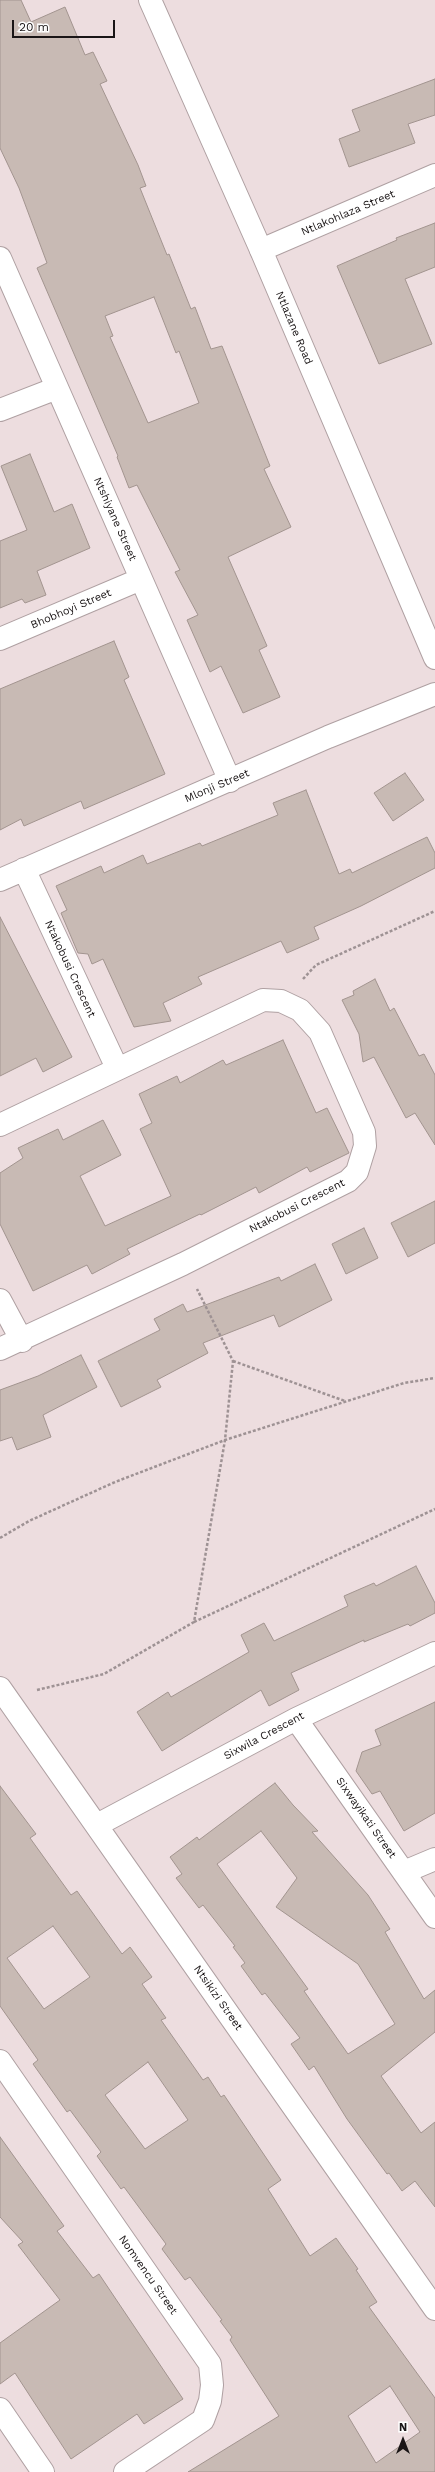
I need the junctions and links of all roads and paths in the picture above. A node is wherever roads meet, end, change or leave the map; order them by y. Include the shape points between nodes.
1 (150, 0) edge
2 (435, 175) edge
3 (261, 250) junction
4 (0, 258) edge
5 (57, 388) junction
6 (0, 410) edge
7 (141, 579) junction
8 (0, 639) edge
9 (435, 658) edge
10 (435, 694) edge
11 (230, 781) junction
12 (24, 869) junction
13 (0, 880) edge
14 (435, 911) edge
15 (281, 1001) junction
16 (117, 1068) junction
17 (0, 1125) edge
18 (183, 1264) junction
19 (0, 1300) edge
20 (22, 1341) junction
21 (0, 1349) edge
22 (233, 1361) junction
23 (435, 1378) edge
24 (346, 1401) junction
25 (225, 1440) junction
26 (435, 1509) edge
27 (0, 1538) edge
28 (194, 1622) junction
29 (435, 1653) edge
30 (3, 1693) edge
31 (296, 1719) junction
32 (97, 1825) junction
33 (435, 1859) edge
34 (404, 1872) junction
35 (435, 1917) edge
36 (0, 2061) edge
37 (435, 2309) edge
38 (0, 2409) edge
39 (43, 2472) edge
40 (125, 2472) edge

1 - 3 street, Ntlazane Road
2 - 3 street, Ntlakohlaza Street
3 - 9 street, Ntlazane Road
4 - 5 street, Ntshiyane Street
5 - 6 street
5 - 7 street, Ntshiyane Street
7 - 8 street, Bhobhoyi Street
7 - 11 street, Ntshiyane Street
10 - 11 street, Mlonji Street via 328,737
11 - 12 street, Mlonji Street
12 - 13 street, Mlonji Street
12 - 16 street, Ntakobusi Crescent
14 - 15 path via 316,965
15 - 16 street, Ntakobusi Crescent via 263,1000
15 - 18 street, Ntakobusi Crescent via 300,1010 320,1032 364,1132 362,1162 348,1181
16 - 17 street, Ntakobusi Crescent
18 - 20 street, Ntakobusi Crescent
18 - 22 path
19 - 20 street
20 - 21 street, Ntakobusi Crescent
22 - 24 path
22 - 25 path
23 - 24 path via 404,1383
24 - 25 path
25 - 27 path via 115,1482 29,1521
25 - 28 path
26 - 28 path
28 - 30 path via 104,1674
29 - 31 street, Sixwila Crescent
30 - 32 street, Ntsikizi Street
31 - 32 street, Sixwila Crescent
31 - 34 street, Sixwayikati Street
32 - 37 street, Ntsikizi Street
33 - 34 street
34 - 35 street, Sixwayikati Street
36 - 40 street, Nomvencu Street via 210,2364 210,2400 202,2420
38 - 39 street

